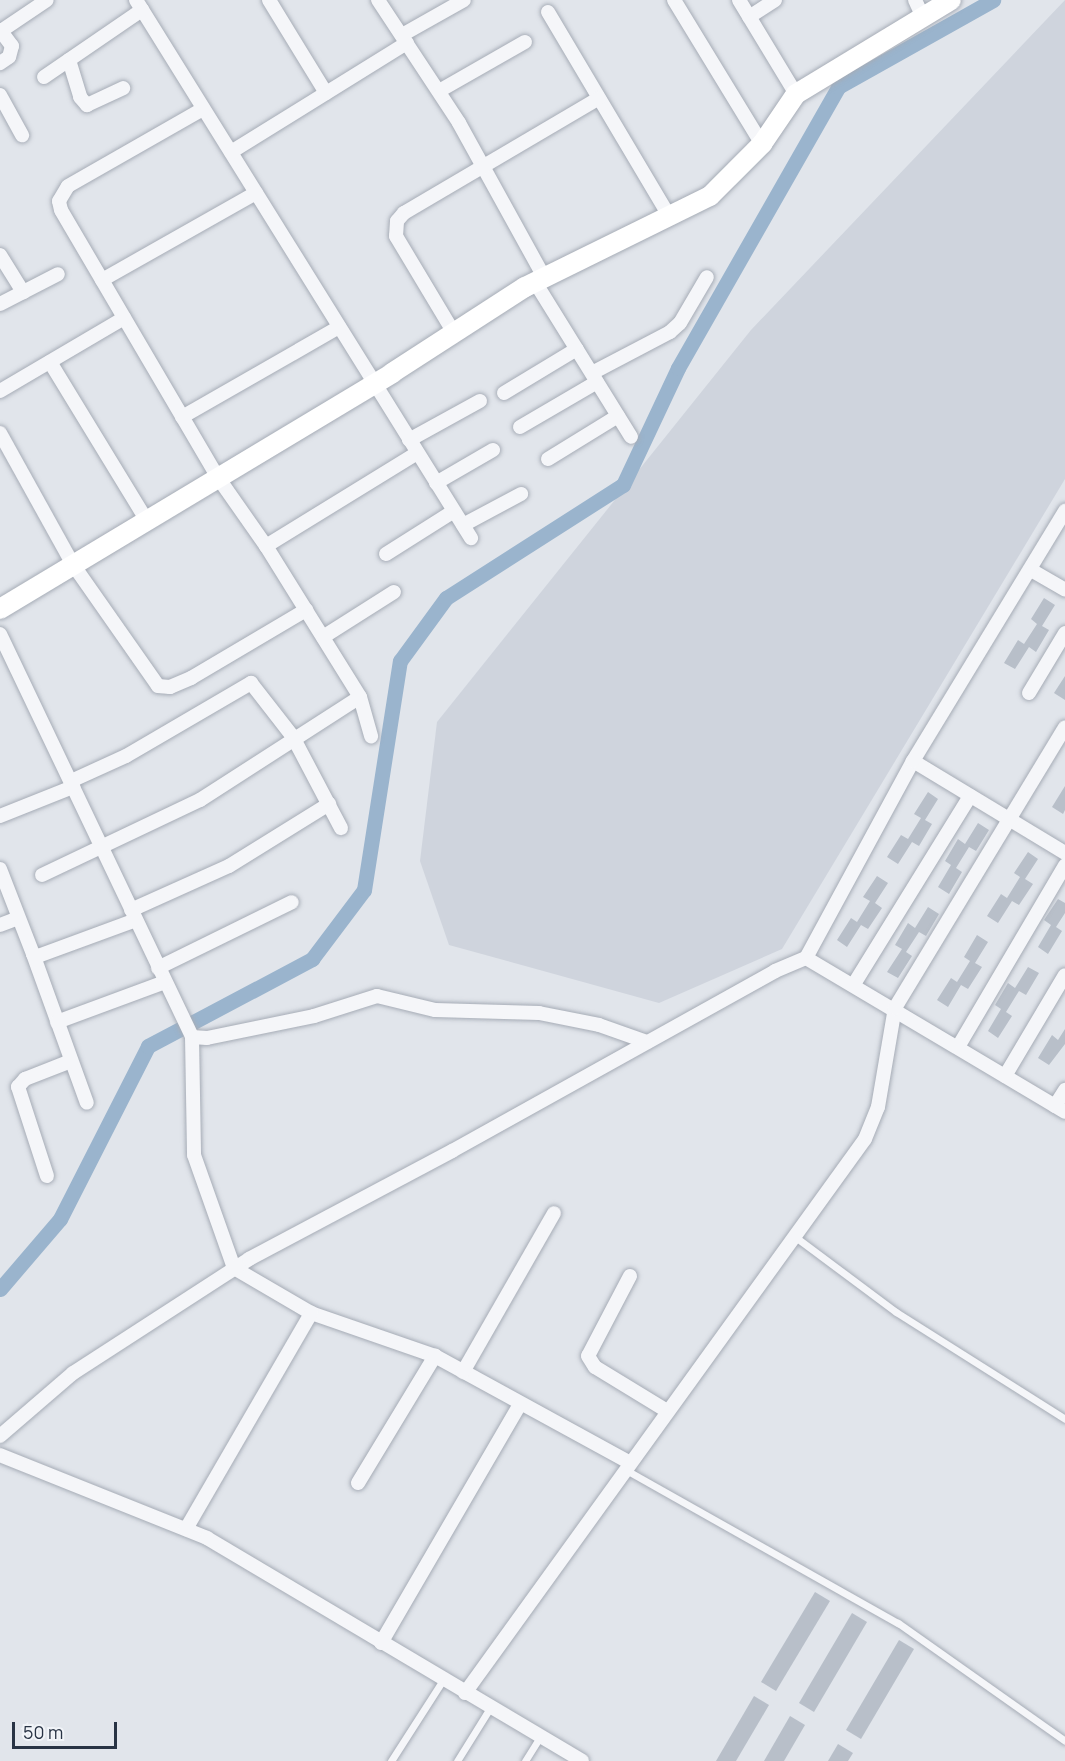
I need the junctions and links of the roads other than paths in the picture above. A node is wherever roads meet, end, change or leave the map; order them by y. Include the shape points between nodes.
1 (46, 0) edge
2 (270, 0) edge
3 (378, 0) edge
4 (464, 0) edge
5 (674, 0) edge
6 (739, 0) edge
7 (776, 0) edge
8 (951, 0) edge
9 (139, 3) edge
10 (919, 8) edge
11 (548, 12) dead end
12 (749, 17) junction
13 (0, 30) edge
14 (405, 39) junction
15 (525, 42) dead end
16 (69, 60) junction
17 (0, 63) edge
18 (44, 77) dead end
19 (123, 88) dead end
20 (439, 91) junction
21 (326, 93) junction
22 (796, 94) junction
23 (0, 95) edge
24 (599, 98) junction
25 (203, 109) junction
26 (22, 135) dead end
27 (762, 144) junction
28 (231, 152) junction
29 (482, 166) junction
30 (256, 193) junction
31 (669, 216) junction
32 (0, 255) edge
33 (58, 274) dead end
34 (707, 277) dead end
35 (102, 280) junction
36 (540, 280) junction
37 (23, 292) junction
38 (0, 303) edge
39 (124, 318) junction
40 (339, 327) junction
41 (454, 333) junction
42 (576, 349) junction
43 (50, 362) junction
44 (594, 378) junction
45 (373, 384) junction
46 (0, 391) edge
47 (504, 393) dead end
48 (480, 400) dead end
49 (618, 416) junction
50 (182, 417) junction
51 (520, 427) dead end
52 (0, 433) edge
53 (632, 437) dead end
54 (409, 440) junction
55 (493, 450) dead end
56 (417, 453) junction
57 (549, 459) dead end
58 (217, 476) junction
59 (436, 483) junction
60 (521, 494) dead end
61 (454, 511) junction
62 (1065, 511) edge
63 (146, 519) junction
64 (463, 525) junction
65 (471, 538) dead end
66 (266, 546) junction
67 (386, 554) dead end
68 (72, 563) junction
69 (1031, 570) junction
70 (1065, 590) edge
71 (394, 592) dead end
72 (0, 609) edge
73 (306, 610) junction
74 (1065, 633) edge
75 (0, 634) edge
76 (323, 637) junction
77 (1029, 693) dead end
78 (360, 697) junction
79 (1065, 727) edge
80 (371, 736) dead end
81 (293, 737) junction
82 (913, 761) junction
83 (72, 784) junction
84 (970, 796) junction
85 (329, 804) junction
86 (0, 816) edge
87 (1009, 819) junction
88 (341, 828) dead end
89 (102, 848) junction
90 (1065, 853) edge
91 (1065, 865) edge
92 (0, 869) edge
93 (42, 875) dead end
94 (292, 902) dead end
95 (133, 915) junction
96 (18, 918) junction
97 (0, 925) edge
98 (33, 954) junction
99 (806, 958) junction
100 (158, 968) junction
101 (1065, 975) edge
102 (165, 982) junction
103 (854, 984) junction
104 (895, 1008) junction
105 (57, 1022) junction
106 (190, 1034) junction
107 (646, 1042) junction
108 (958, 1047) junction
109 (71, 1061) junction
110 (1005, 1076) junction
111 (1065, 1089) edge
112 (87, 1103) dead end
113 (1060, 1109) edge
114 (47, 1176) dead end
115 (554, 1213) dead end
116 (794, 1236) junction
117 (234, 1268) junction
118 (630, 1276) dead end
119 (311, 1313) junction
120 (435, 1356) junction
121 (463, 1372) junction
122 (520, 1404) junction
123 (667, 1411) junction
124 (1065, 1419) edge
125 (0, 1436) edge
126 (0, 1455) edge
127 (626, 1465) junction
128 (357, 1483) dead end
129 (186, 1529) junction
130 (381, 1642) junction
131 (443, 1680) junction
132 (465, 1693) junction
133 (490, 1708) junction
134 (540, 1737) junction
135 (1065, 1741) edge
136 (392, 1761) edge
137 (457, 1761) edge
138 (525, 1761) edge
139 (582, 1761) edge

1 - 13 street
2 - 21 street
3 - 14 street
4 - 14 street
5 - 27 street
6 - 12 street
7 - 12 street
8 - 10 street
9 - 16 street
9 - 25 street
10 - 22 street
11 - 24 street
12 - 22 street
13 - 17 street via 12,46 9,57
14 - 20 street
14 - 21 street
15 - 20 street
16 - 18 street
16 - 19 street via 80,98 87,105
20 - 29 street
21 - 28 street
22 - 27 street
23 - 26 street
24 - 29 street
24 - 31 street
25 - 28 street
25 - 35 street via 61,193 61,210
27 - 31 street via 710,196
28 - 30 street
29 - 36 street
29 - 41 street via 404,213 395,227 396,236
30 - 35 street
30 - 40 street
31 - 36 street
32 - 37 street
33 - 37 street
34 - 44 street via 680,323 670,332
35 - 39 street
36 - 41 street
36 - 42 street
37 - 38 street
39 - 43 street
39 - 50 street
40 - 45 street
40 - 50 street
41 - 45 street
42 - 44 street
42 - 47 street
43 - 46 street
43 - 63 street
44 - 49 street
44 - 51 street
45 - 54 street
45 - 58 street
48 - 54 street
49 - 53 street
49 - 57 street
50 - 58 street
52 - 68 street
54 - 56 street
55 - 59 street
56 - 59 street
56 - 66 street
58 - 63 street
58 - 66 street
59 - 61 street
60 - 64 street
61 - 64 street
61 - 67 street
62 - 69 street
63 - 68 street
64 - 65 street
66 - 73 street
68 - 72 street
68 - 73 street via 152,680 163,688 191,678
69 - 70 street
69 - 82 street
71 - 76 street
73 - 76 street
74 - 77 street
75 - 83 street
76 - 78 street
78 - 80 street
78 - 81 street
79 - 87 street
81 - 83 street via 255,686 246,683
81 - 85 street
81 - 89 street via 200,800
82 - 84 street
82 - 99 street
83 - 86 street
83 - 89 street
84 - 87 street
84 - 103 street
85 - 88 street
85 - 95 street via 229,866
87 - 90 street
87 - 104 street
89 - 93 street
89 - 95 street
91 - 108 street
92 - 96 street
94 - 100 street
95 - 98 street via 38,956
95 - 100 street
96 - 97 street
96 - 98 street
98 - 105 street
99 - 103 street
99 - 107 street via 775,970
100 - 102 street
101 - 110 street
102 - 105 street
102 - 106 street
103 - 104 street
104 - 108 street
104 - 116 street via 872,1127
105 - 109 street
106 - 107 street via 207,1038 314,1016 377,996 435,1010 539,1013 599,1025
106 - 117 street via 194,1155
107 - 117 street
108 - 110 street
109 - 112 street
109 - 114 street via 25,1079 18,1087
110 - 113 street
111 - 113 street
115 - 121 street
116 - 123 street
116 - 124 lane via 906,1319
117 - 119 street
117 - 125 street via 73,1373
118 - 123 street via 588,1356 595,1367
119 - 120 street
119 - 129 street
120 - 121 street
120 - 128 street
121 - 122 street
122 - 127 street
122 - 130 street
123 - 127 street
126 - 129 street
127 - 132 street
127 - 135 lane via 898,1623
129 - 130 street
130 - 131 street
131 - 132 street
131 - 136 lane
132 - 133 street
133 - 134 street
133 - 137 lane
134 - 138 lane
134 - 139 street

